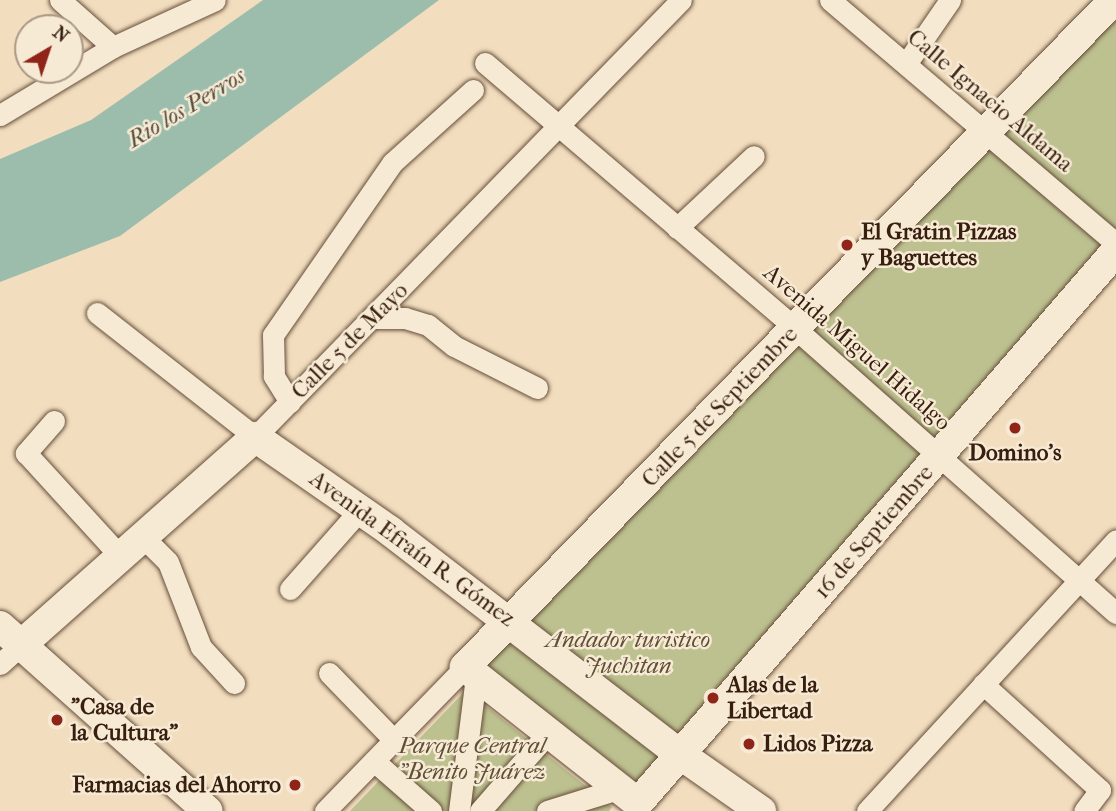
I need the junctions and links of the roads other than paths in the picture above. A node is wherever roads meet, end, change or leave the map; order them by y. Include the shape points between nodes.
1 (60, 0) edge
2 (185, 0) edge
3 (215, 0) edge
4 (681, 0) edge
5 (830, 0) edge
6 (950, 0) edge
7 (1114, 0) edge
8 (113, 47) junction
9 (485, 63) dead end
10 (906, 64) junction
11 (472, 90) dead end
12 (0, 115) edge
13 (559, 129) junction
14 (987, 131) junction
15 (754, 156) dead end
16 (677, 228) junction
17 (1116, 243) edge
18 (1116, 251) edge
19 (97, 313) dead end
20 (374, 318) junction
21 (796, 329) junction
22 (537, 388) dead end
23 (290, 402) junction
24 (54, 421) dead end
25 (256, 438) junction
26 (940, 455) junction
27 (360, 510) junction
28 (143, 537) junction
29 (1116, 540) edge
30 (121, 557) junction
31 (1080, 580) junction
32 (290, 589) dead end
33 (1116, 613) edge
34 (512, 622) junction
35 (7, 645) edge
36 (470, 672) junction
37 (328, 673) dead end
38 (234, 683) dead end
39 (983, 684) junction
40 (548, 733) junction
41 (395, 741) junction
42 (681, 755) junction
43 (374, 761) junction
44 (630, 801) edge
45 (208, 811) edge
46 (325, 811) edge
47 (431, 811) edge
48 (459, 811) edge
49 (480, 811) edge
50 (547, 811) edge
51 (761, 811) edge
52 (867, 811) edge
53 (1084, 811) edge

1 - 8 street
2 - 8 street
3 - 8 street
4 - 13 street, Calle 5 de Mayo
5 - 10 street, Calle Ignacio Aldama
6 - 10 street
7 - 14 street, Calle 5 de Septiembre
8 - 12 street
9 - 13 street, Avenida Miguel Hidalgo
10 - 14 street, Calle Ignacio Aldama
11 - 23 street via 392,163 273,335 274,376
13 - 16 street, Avenida Miguel Hidalgo
13 - 20 street, Calle 5 de Mayo
14 - 17 street, Calle Ignacio Aldama
14 - 21 street, Calle 5 de Septiembre
15 - 16 street
16 - 21 street, Avenida Miguel Hidalgo
18 - 26 street, 16 de Septiembre
19 - 25 street, Avenida Efraín R. Gómez
20 - 22 street via 405,318 428,325 454,346
20 - 23 street, Calle 5 de Mayo
21 - 26 street, Avenida Miguel Hidalgo
21 - 34 street, Calle 5 de Septiembre
23 - 25 street, Calle 5 de Mayo
24 - 30 street via 26,453
25 - 27 street, Avenida Efraín R. Gómez
25 - 28 street, Calle 5 de Mayo
26 - 31 street, Avenida Miguel Hidalgo
26 - 42 street, 16 de Septiembre
27 - 32 street
27 - 34 street, Avenida Efraín R. Gómez
28 - 30 street, Calle 5 de Mayo
28 - 38 street via 168,562 201,647
29 - 31 street
30 - 35 street, Calle 5 de Mayo
31 - 33 street, Avenida Miguel Hidalgo
31 - 39 street
34 - 36 street, Calle 5 de Septiembre
34 - 42 street, Avenida Efraín R. Gómez
35 - 45 street
36 - 40 street
36 - 41 street, Calle 5 de Septiembre
36 - 48 street
37 - 41 street
39 - 52 street
39 - 53 street via 1100,790
40 - 44 street
40 - 49 street
41 - 43 street, Calle 5 de Septiembre
42 - 44 street, 16 de Septiembre
42 - 51 street, Avenida Efraín R. Gómez
43 - 46 street, Calle 5 de Septiembre
43 - 47 street
44 - 50 street

